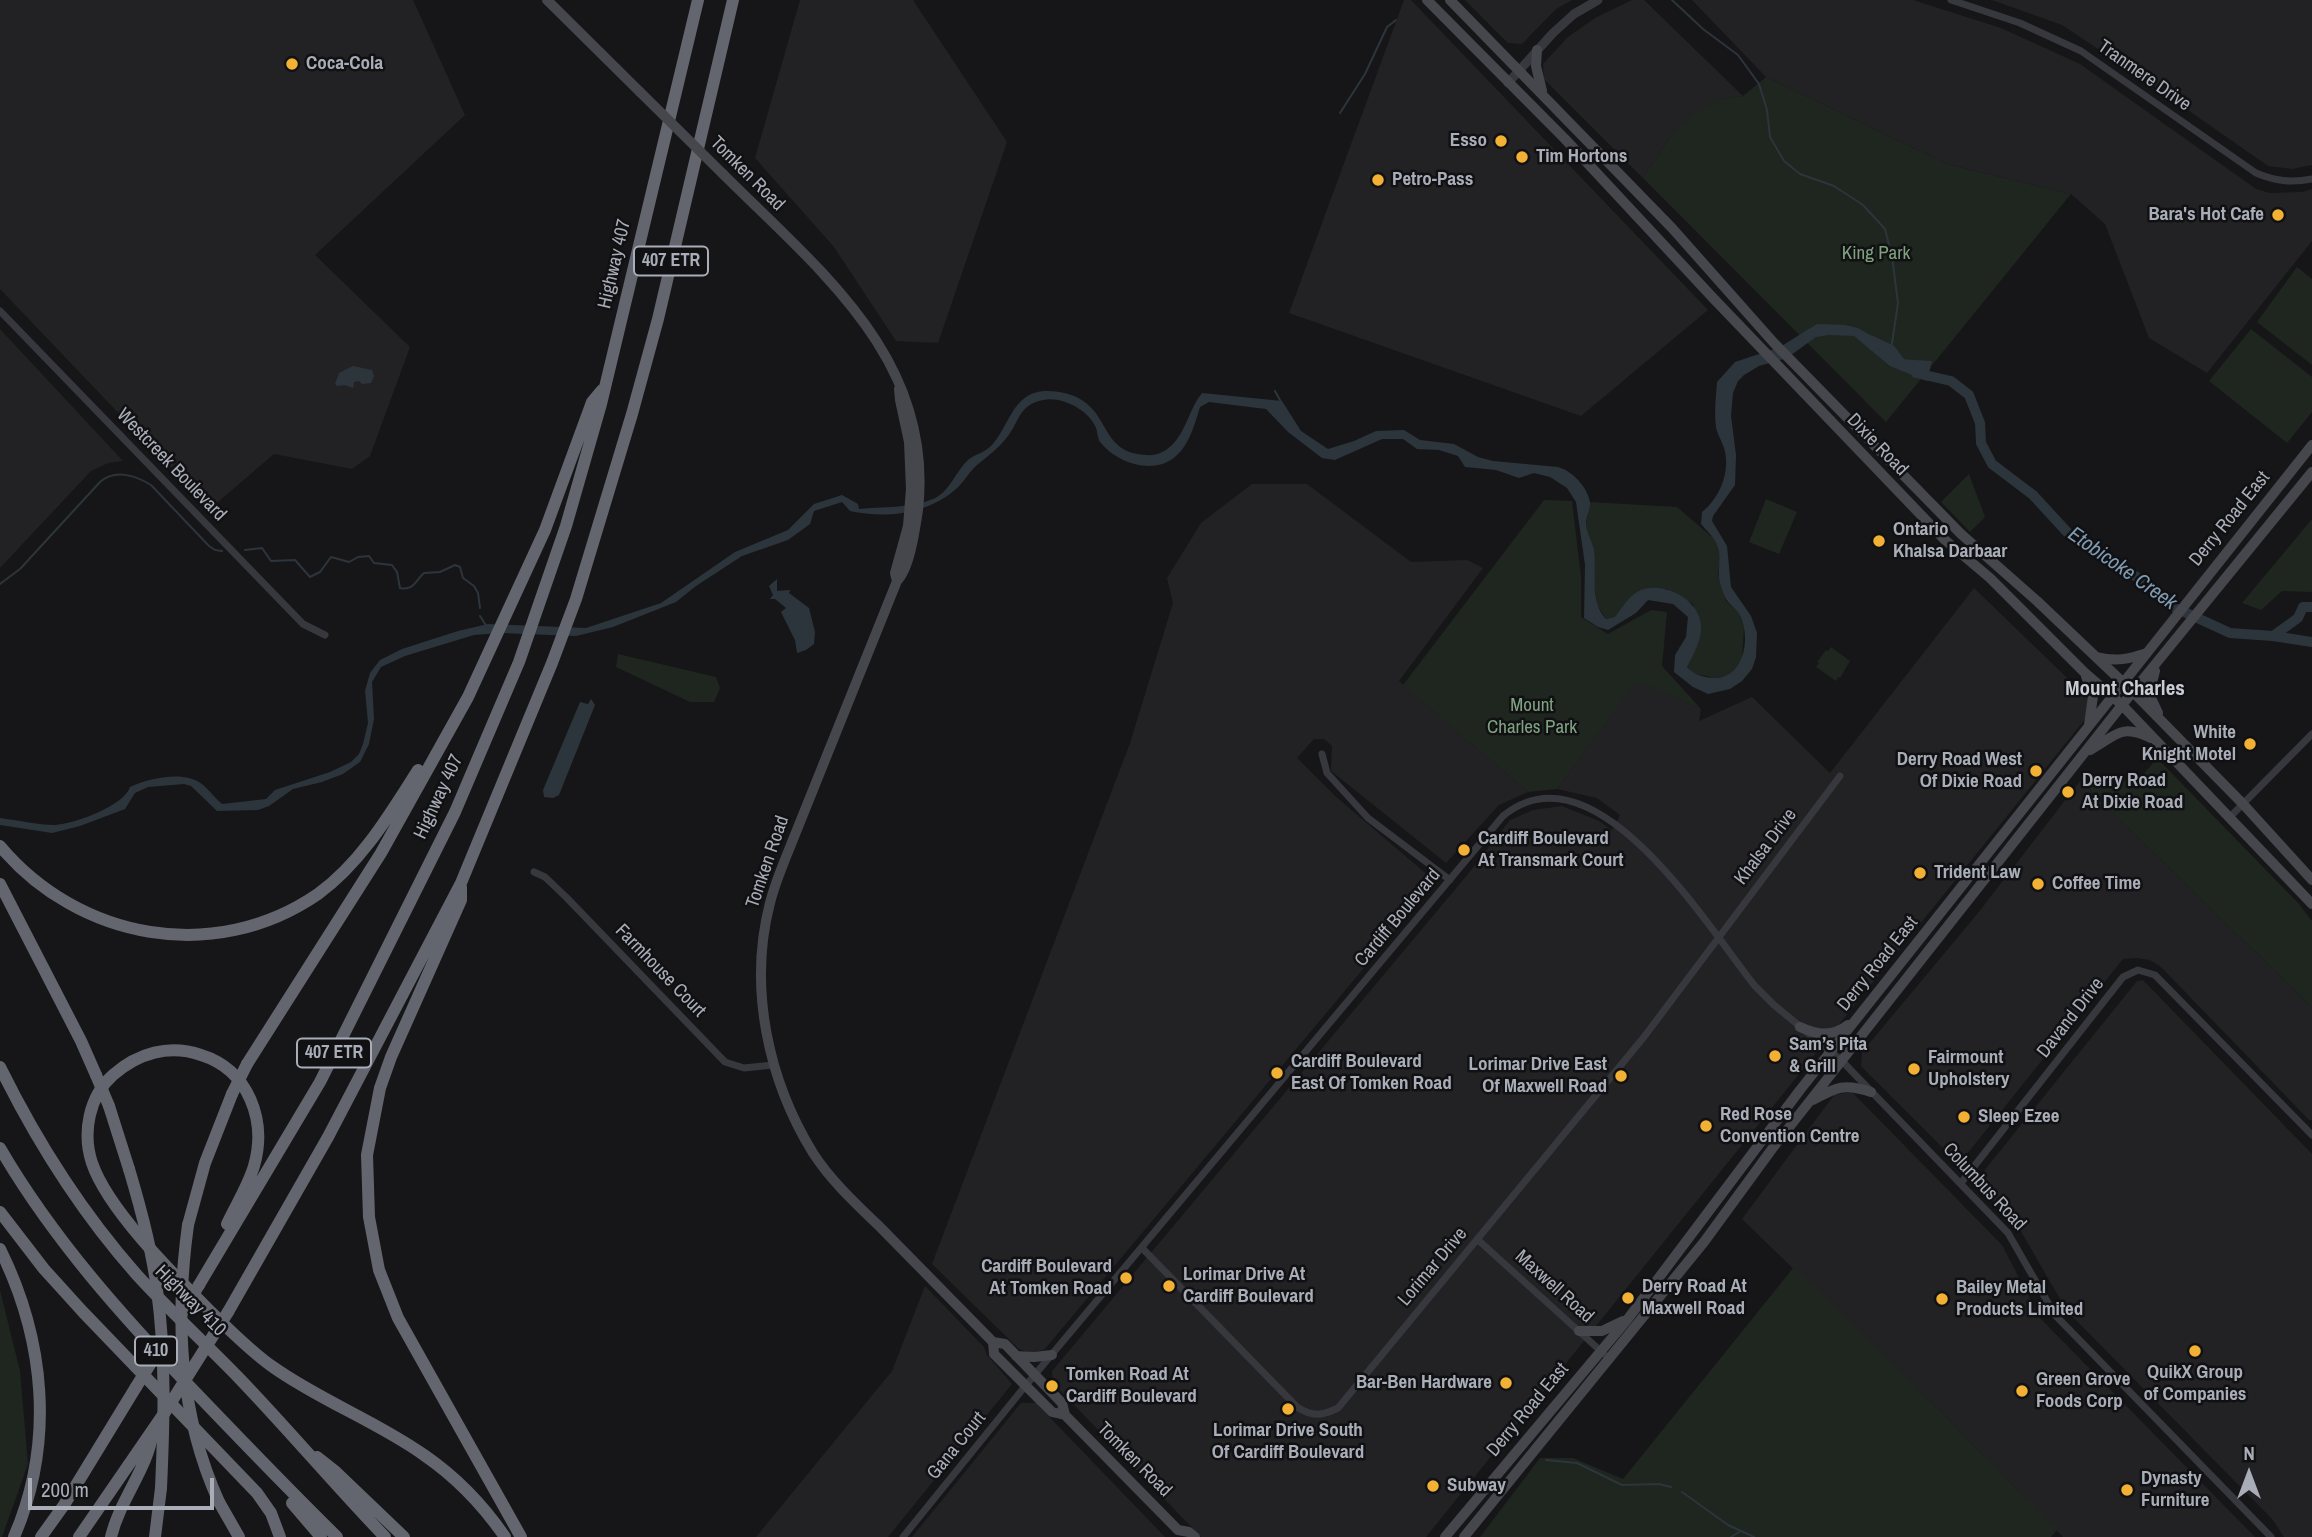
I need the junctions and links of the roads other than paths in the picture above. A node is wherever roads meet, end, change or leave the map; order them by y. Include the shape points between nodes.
1 (547, 0) edge
2 (698, 0) edge
3 (733, 0) edge
4 (1427, 0) edge
5 (1450, 0) edge
6 (1598, 0) edge
7 (1951, 0) edge
8 (1537, 50) junction
9 (1520, 71) junction
10 (1507, 83) junction
11 (1543, 95) junction
12 (2312, 179) edge
13 (0, 311) edge
14 (606, 384) junction
15 (2312, 446) edge
16 (2312, 472) edge
17 (325, 635) dead end
18 (2147, 653) junction
19 (2096, 657) junction
20 (2159, 661) junction
21 (2084, 672) junction
22 (2123, 683) junction
23 (2134, 693) junction
24 (2112, 697) junction
25 (2122, 705) junction
26 (2159, 718) junction
27 (2089, 725) junction
28 (2312, 734) edge
29 (445, 738) junction
30 (2155, 740) junction
31 (2086, 752) junction
32 (1322, 754) dead end
33 (1840, 776) dead end
34 (2244, 804) junction
35 (2230, 817) junction
36 (0, 846) edge
37 (534, 872) dead end
38 (1450, 880) junction
39 (2312, 880) edge
40 (461, 883) junction
41 (0, 884) edge
42 (2312, 904) edge
43 (1717, 938) junction
44 (1857, 1019) junction
45 (1800, 1027) junction
46 (1832, 1051) junction
47 (1842, 1060) junction
48 (773, 1065) junction
49 (0, 1067) edge
50 (1871, 1091) junction
51 (1809, 1102) junction
52 (2312, 1135) edge
53 (0, 1148) edge
54 (1961, 1183) junction
55 (0, 1212) edge
56 (1477, 1239) junction
57 (223, 1246) junction
58 (1143, 1248) junction
59 (0, 1249) edge
60 (1627, 1320) junction
61 (1579, 1331) junction
62 (993, 1342) junction
63 (1600, 1350) junction
64 (1052, 1355) junction
65 (1016, 1356) junction
66 (1610, 1359) junction
67 (1035, 1375) junction
68 (1026, 1387) junction
69 (1065, 1415) junction
70 (154, 1427) junction
71 (302, 1446) junction
72 (278, 1478) junction
73 (1179, 1533) edge
74 (14, 1537) edge
75 (41, 1537) edge
76 (79, 1537) edge
77 (111, 1537) edge
78 (155, 1537) edge
79 (239, 1537) edge
80 (279, 1537) edge
81 (321, 1537) edge
82 (337, 1537) edge
83 (385, 1537) edge
84 (404, 1537) edge
85 (505, 1537) edge
86 (521, 1537) edge
87 (903, 1537) edge
88 (1195, 1537) edge
89 (1445, 1537) edge
90 (1464, 1537) edge
91 (2271, 1537) edge

1 - 48 main road, Tomken Road, bridge via 835,285 884,352 900,389 915,488 912,525 895,573 897,581 769,903 762,999
2 - 14 highway, Highway 407 / 407 ETR
3 - 40 highway, 407 ETR via 657,319 576,599
4 - 10 main road, Dixie Road
5 - 9 main road, Dixie Road
6 - 8 street via 1574,14
7 - 12 street, Tranmere Drive via 2020,23 2081,51 2256,173 2272,180
8 - 9 street
8 - 11 main road
9 - 10 street
9 - 11 main road, Dixie Road
10 - 21 main road, Dixie Road via 1945,540
11 - 19 main road, Dixie Road via 1672,228 1774,343 1961,534
13 - 17 street, Westcreek Boulevard via 303,624
14 - 29 highway via 592,402 515,597
14 - 57 highway, Highway 407 / 407 ETR via 542,598 455,812 320,1082
15 - 18 main road, Derry Road East
16 - 20 main road, Derry Road East
18 - 19 main road via 2125,660
18 - 22 main road, Derry Road East
19 - 22 main road, Dixie Road
20 - 23 main road, Derry Road East
20 - 26 main road via 2149,694
21 - 24 main road, Dixie Road
21 - 27 main road via 2093,695
22 - 23 main road, Dixie Road
22 - 24 main road, Derry Road East
23 - 25 main road, Derry Road East
23 - 26 main road, Dixie Road
24 - 25 main road, Dixie Road
24 - 27 main road, Derry Road East
25 - 30 main road, Dixie Road
25 - 31 main road, Derry Road East
26 - 34 main road, Dixie Road
27 - 44 main road, Derry Road East
28 - 34 street
29 - 36 highway via 432,748 382,827 334,881 302,904 237,929 172,935 115,925 57,897
29 - 79 highway, bridge via 381,853 247,1064 205,1163 188,1225 180,1293 182,1365 208,1474
30 - 31 main road via 2132,730 2120,731
30 - 35 main road, Dixie Road
31 - 47 main road, Derry Road East
32 - 38 street via 1327,774 1368,818
33 - 43 street, Khalsa Drive
34 - 35 street
34 - 39 main road, Dixie Road
35 - 42 main road, Dixie Road
37 - 48 street, Farmhouse Court via 566,897 725,1062 744,1068
38 - 43 street, Cardiff Boulevard via 1510,810 1534,800 1571,801 1603,815 1653,856
38 - 58 street, Cardiff Boulevard
40 - 70 highway, 407 ETR, bridge via 327,1137 228,1312
40 - 86 highway via 461,900 380,1088 368,1155 369,1217 379,1270 398,1318
41 - 78 highway, bridge via 81,1041 109,1106 149,1244 164,1387
43 - 45 street, Cardiff Boulevard via 1755,986
43 - 56 street, Lorimar Drive via 1644,1037
44 - 45 main road via 1827,1034
44 - 46 main road, Derry Road East
45 - 46 street, Cardiff Boulevard
46 - 47 street, Columbus Road
46 - 60 main road, Derry Road East
47 - 50 street, Columbus Road
47 - 51 main road, Derry Road East
48 - 62 main road, Tomken Road via 814,1154 839,1186
49 - 71 highway, Highway 410 / 410 via 36,1133 137,1275
50 - 51 main road via 1840,1086
50 - 54 street, Columbus Road
51 - 66 main road, Derry Road East
52 - 54 street, Davand Drive via 2155,975 2134,971 2123,977
53 - 72 highway, 410 via 48,1222 128,1322
54 - 91 street, Columbus Road via 2008,1233 2055,1315
55 - 80 highway via 83,1312 257,1493 276,1523
56 - 58 street, Lorimar Drive via 1338,1408 1324,1415 1297,1408
56 - 61 street, Maxwell Road
57 - 75 highway, Highway 407 / 407 ETR, bridge
57 - 85 highway via 257,1153 259,1129 252,1100 228,1069 203,1055 169,1050 138,1057 108,1080 94,1101 88,1124 91,1162 130,1223 163,1263 253,1352 302,1386 425,1455 465,1489
58 - 64 street, Cardiff Boulevard
59 - 74 highway via 28,1318 41,1400 35,1472
60 - 61 main road via 1602,1331
60 - 63 main road, Derry Road East
61 - 63 street, Maxwell Road
62 - 65 main road, Tomken Road via 1005,1344
62 - 68 main road, Tomken Road via 994,1354
63 - 66 street, Maxwell Road
63 - 89 main road, Derry Road East
64 - 65 main road
64 - 67 street, Cardiff Boulevard
65 - 67 main road, Tomken Road
66 - 90 main road, Derry Road East
67 - 68 street, Gana Court
67 - 69 main road, Tomken Road via 1062,1403
68 - 69 main road, Tomken Road via 1052,1412
68 - 87 street, Gana Court
69 - 73 main road, Tomken Road
70 - 76 highway, 407 ETR
70 - 77 highway via 150,1452 127,1493
71 - 83 highway, Highway 410 / 410
71 - 84 highway
72 - 81 highway
72 - 82 highway, 410
73 - 88 main road, Tomken Road

